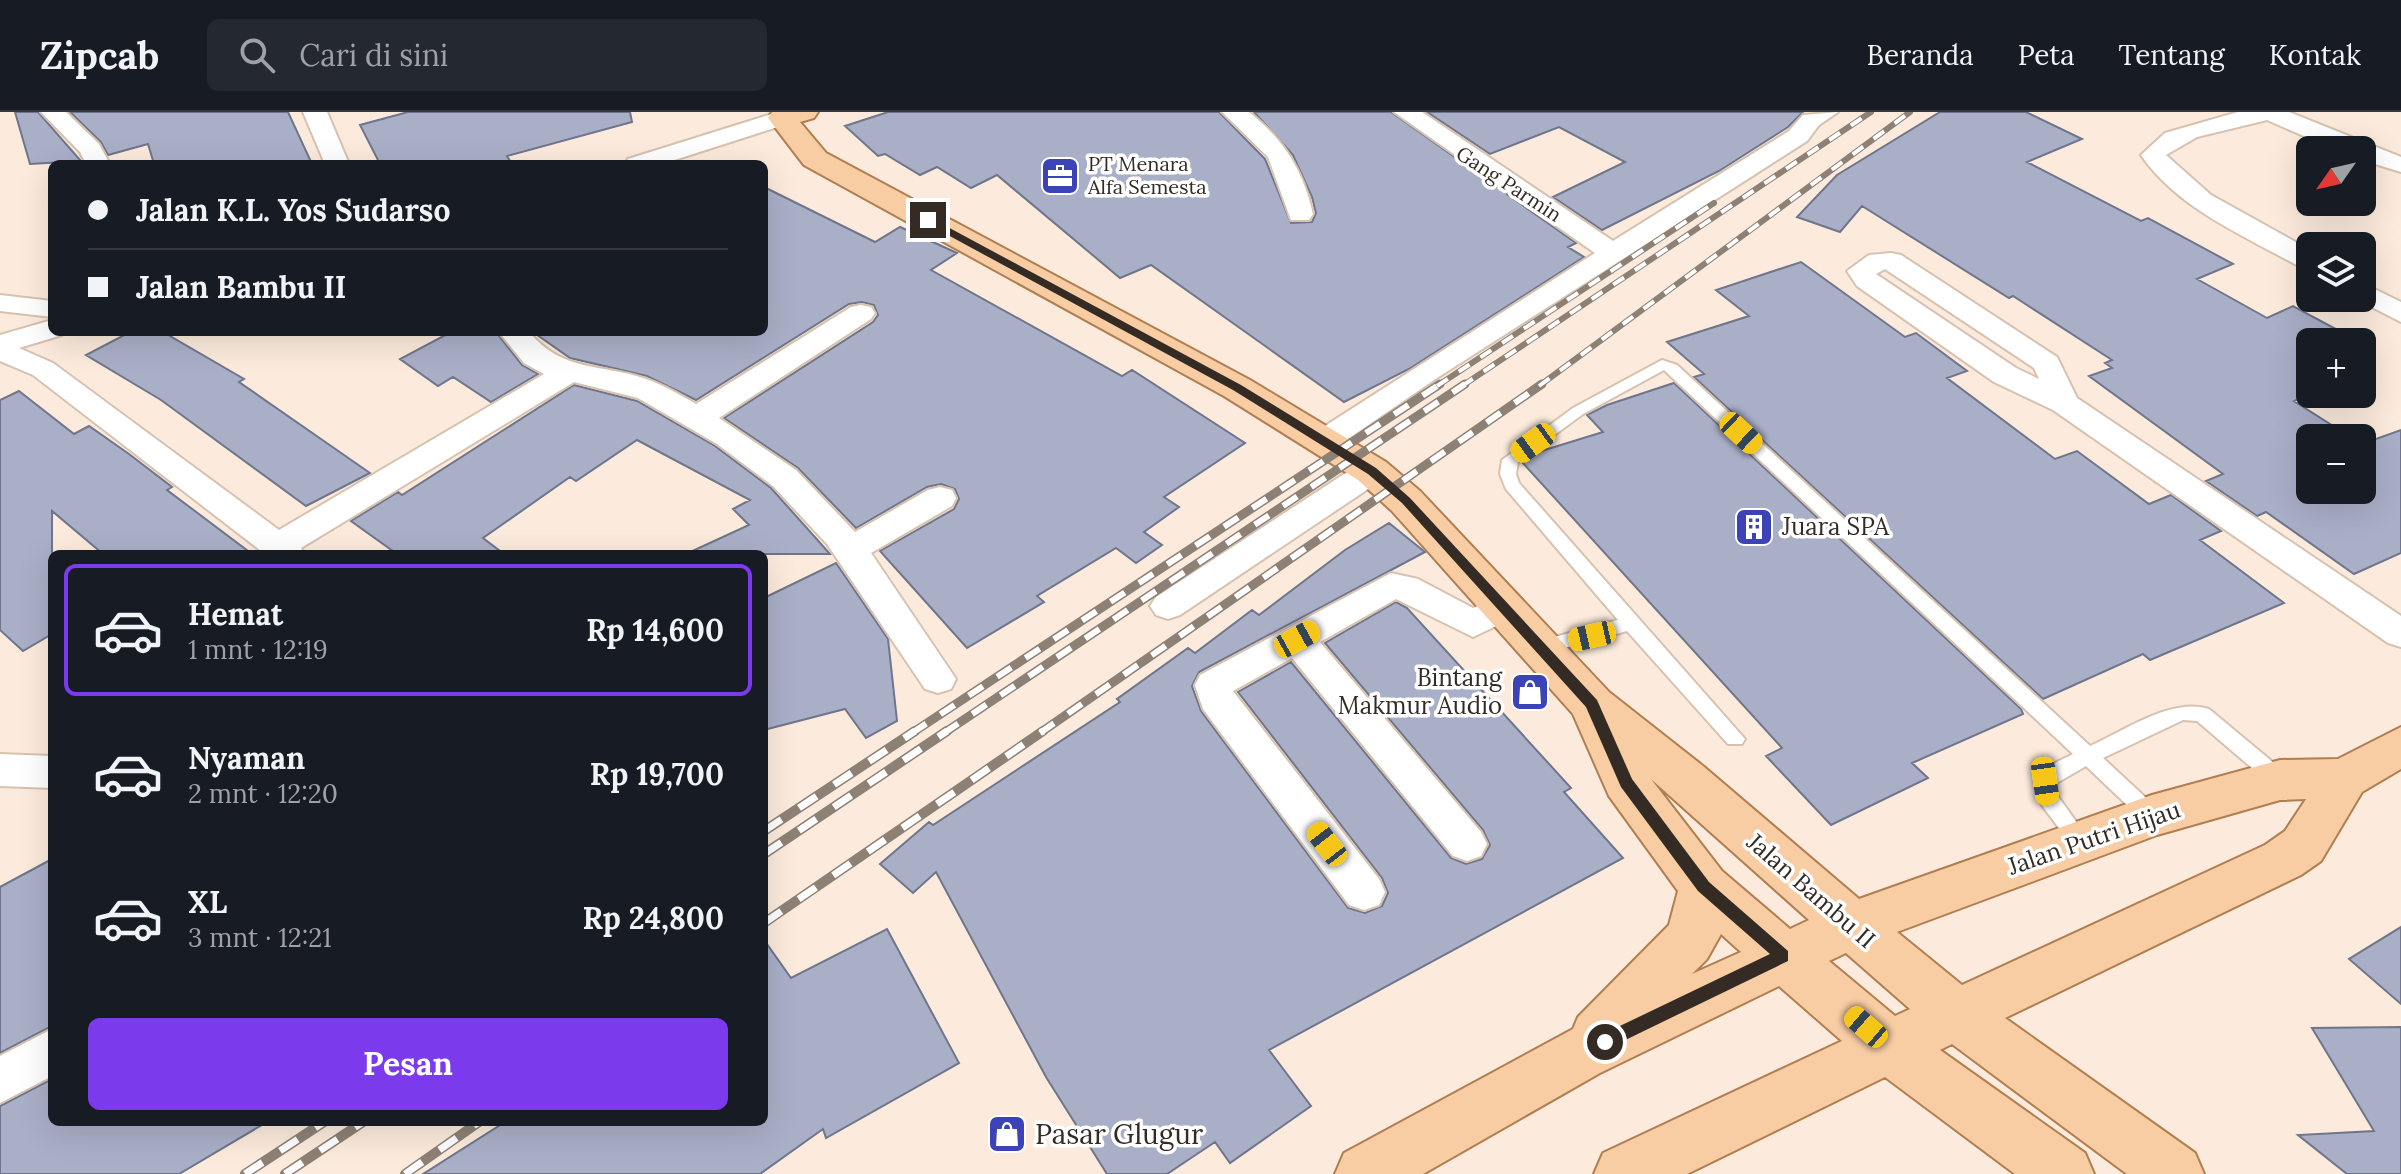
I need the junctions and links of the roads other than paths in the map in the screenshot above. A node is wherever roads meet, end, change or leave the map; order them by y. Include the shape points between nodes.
1 (53, 112) edge
2 (315, 112) edge
3 (1234, 112) edge
4 (1406, 112) edge
5 (2269, 112) edge
6 (793, 115) edge
7 (1811, 115) edge
8 (2324, 136) edge
9 (2376, 157) edge
10 (96, 160) edge
11 (335, 160) edge
12 (650, 160) edge
13 (2401, 165) edge
14 (1300, 214) dead end
15 (2296, 253) edge
16 (1614, 254) junction
17 (2376, 299) edge
18 (0, 303) edge
19 (48, 309) edge
20 (861, 313) dead end
21 (2401, 314) edge
22 (48, 330) edge
23 (517, 336) edge
24 (0, 347) edge
25 (571, 371) junction
26 (2064, 403) junction
27 (695, 419) junction
28 (1325, 440) junction
29 (1372, 471) junction
30 (940, 498) dead end
31 (283, 550) edge
32 (849, 551) junction
33 (1168, 606) dead end
34 (1503, 608) junction
35 (1631, 623) junction
36 (2401, 634) edge
37 (1297, 639) junction
38 (1539, 648) junction
39 (938, 679) dead end
40 (1592, 704) junction
41 (1735, 739) dead end
42 (2401, 746) edge
43 (2087, 757) junction
44 (0, 770) edge
45 (48, 772) edge
46 (2345, 778) junction
47 (2280, 780) junction
48 (2152, 816) junction
49 (2080, 841) junction
50 (1467, 844) dead end
51 (1704, 887) junction
52 (1364, 892) dead end
53 (1850, 926) junction
54 (1783, 956) junction
55 (1957, 1015) junction
56 (1887, 1045) junction
57 (48, 1053) edge
58 (1580, 1054) junction
59 (0, 1081) edge
60 (1365, 1174) edge
61 (1624, 1174) edge
62 (2064, 1174) edge
63 (2174, 1174) edge

1 - 10 street
2 - 11 street
3 - 14 street via 1283,157
4 - 16 street, Gang Parmin
5 - 8 street
5 - 15 street via 2185,134 2158,146 2153,155 2162,170 2193,193
6 - 12 street
6 - 28 main road via 815,159
7 - 16 street via 1798,136
9 - 13 street
16 - 28 street
17 - 21 street
18 - 19 street
20 - 27 street
22 - 24 street
23 - 25 street via 539,359
24 - 31 street via 43,369
25 - 27 street via 629,381
25 - 31 street
26 - 26 street via 2005,375 1861,271 1891,261 1995,325 2047,363
26 - 36 street
27 - 32 street via 803,494
28 - 29 main road
29 - 33 street
29 - 34 main road
30 - 32 street
32 - 39 street
34 - 37 street via 1473,624 1406,588 1391,586
34 - 38 main road
35 - 38 lane
35 - 41 lane
35 - 43 lane via 1508,474 1510,460 1567,419 1662,365 1672,368
37 - 50 street
37 - 52 street via 1212,690
38 - 40 main road
40 - 51 main road via 1626,782
40 - 53 main road, Jalan Bambu II via 1667,762
42 - 46 main road, Jalan Putri Hijau
43 - 47 lane via 2181,712 2202,714
43 - 48 lane
43 - 49 lane via 2045,781 2048,798
44 - 45 street
46 - 47 main road, Jalan Putri Hijau
46 - 55 main road, Jalan Putri Hijau via 2303,846 2283,860
47 - 48 main road, Jalan Putri Hijau
48 - 49 main road, Jalan Putri Hijau
49 - 53 main road, Jalan Putri Hijau
51 - 54 main road
51 - 58 main road via 1699,924 1688,942
53 - 54 main road, Jalan Putri Hijau
53 - 55 main road, Jalan Bambu II
54 - 56 main road
54 - 58 main road, Jalan Putri Hijau
55 - 56 main road, Jalan Putri Hijau
55 - 63 main road, Jalan Bambu II
56 - 61 main road, Jalan Putri Hijau
56 - 62 main road
57 - 59 street
58 - 60 main road

